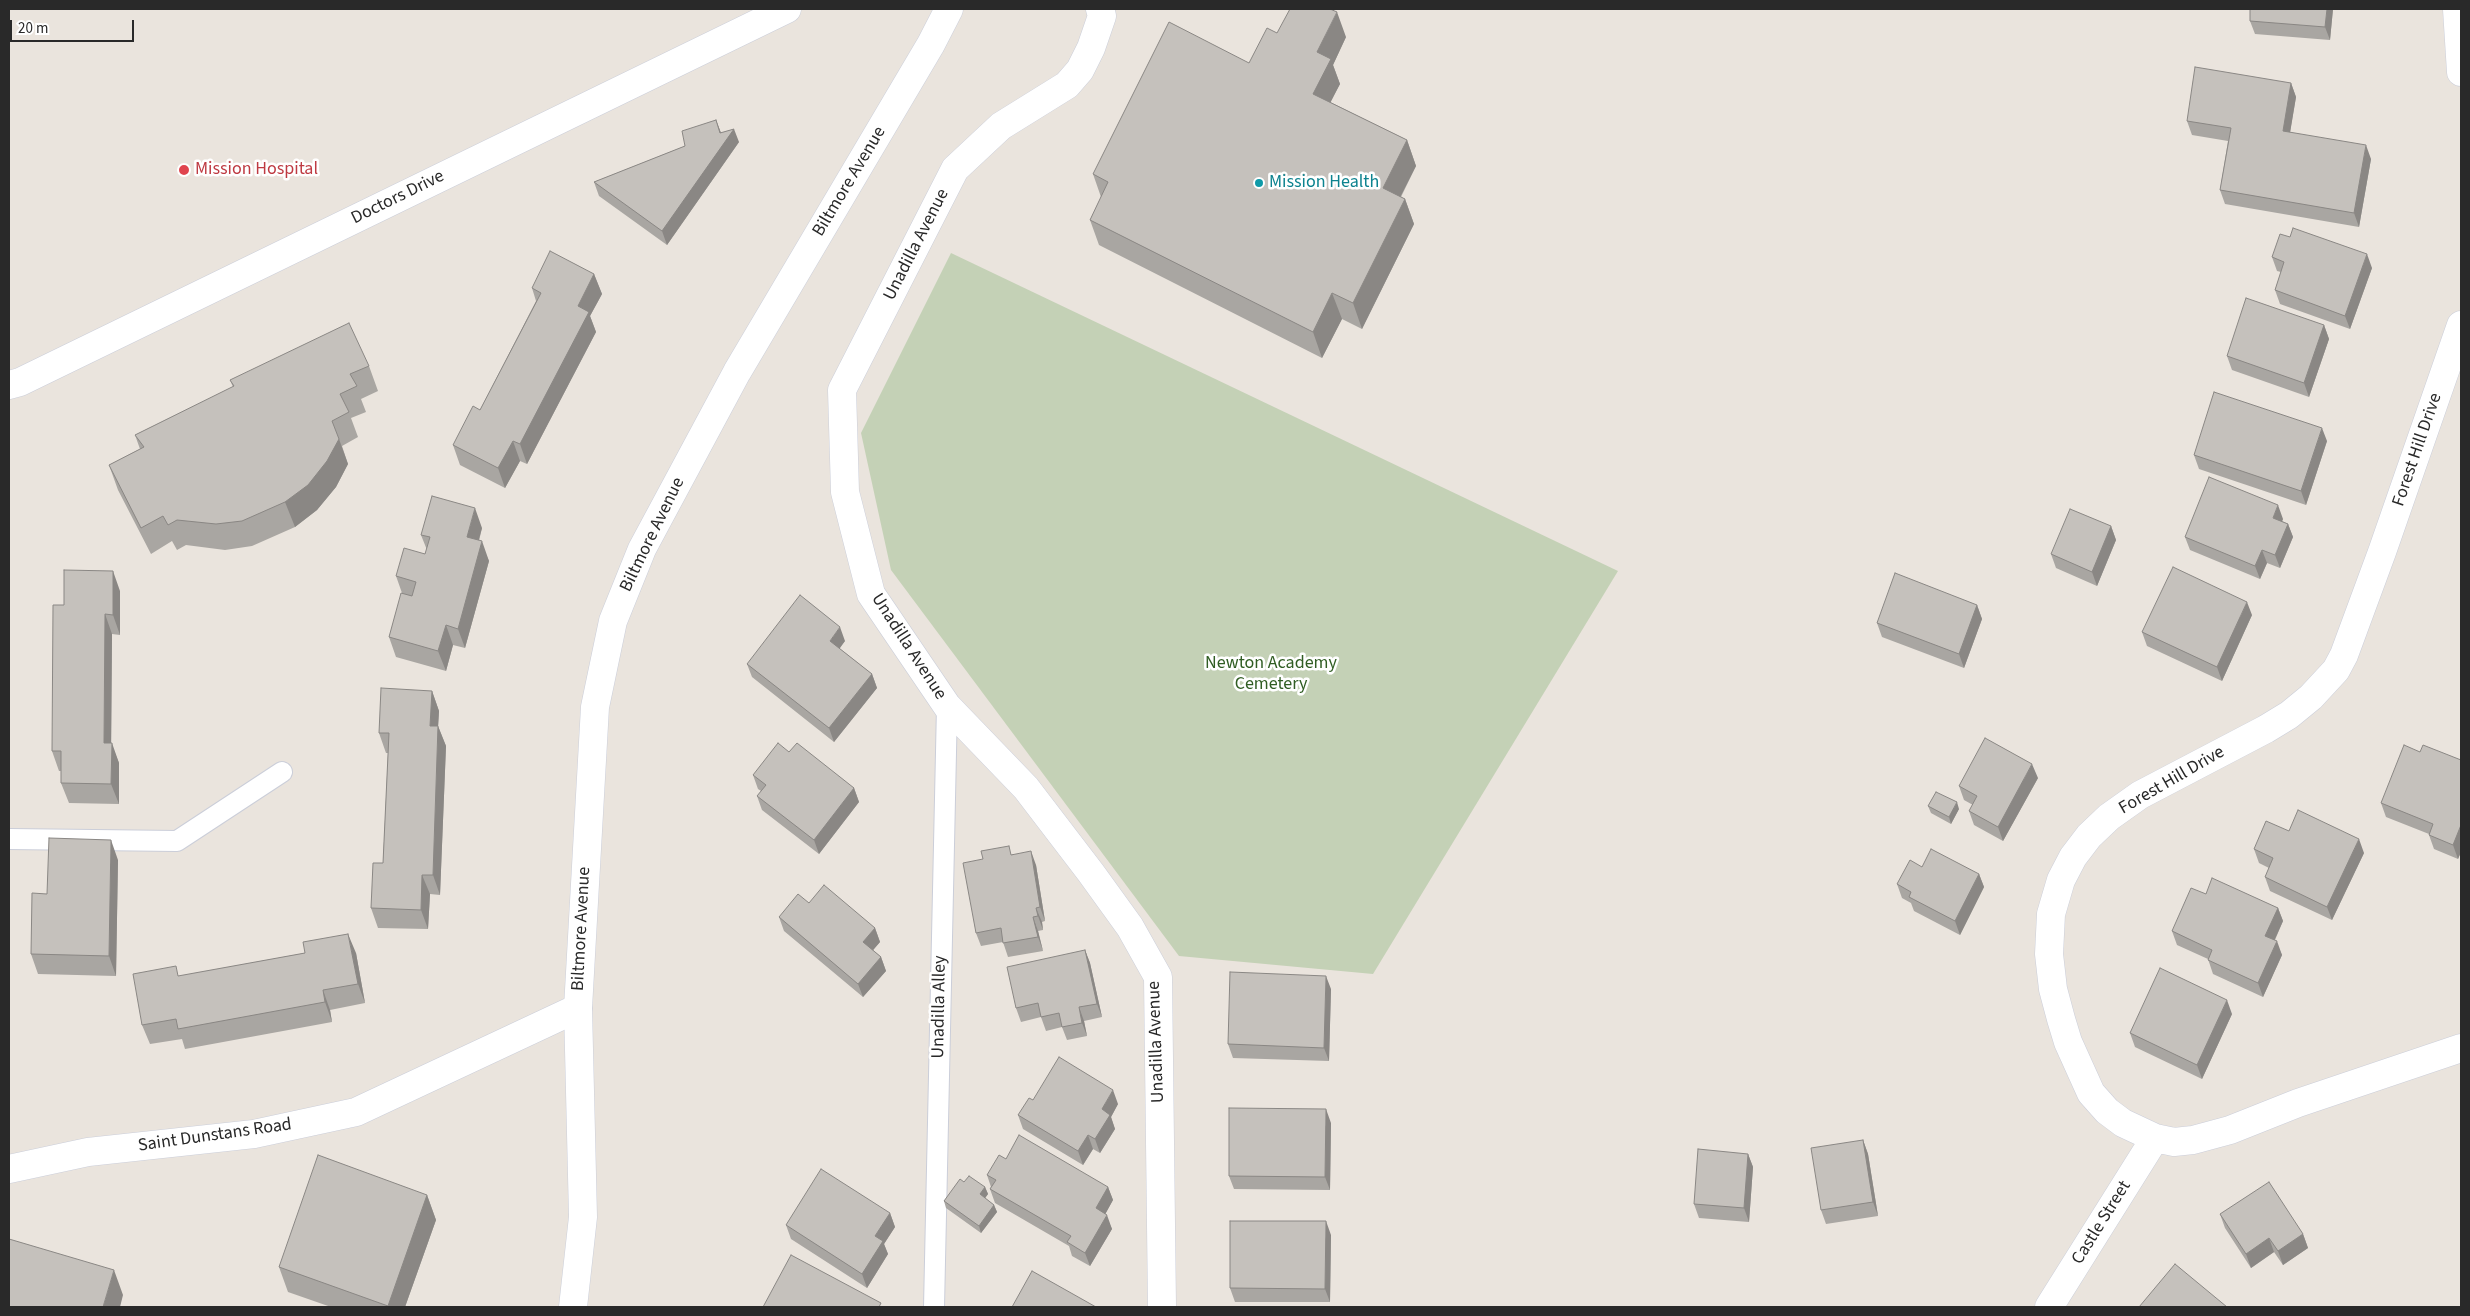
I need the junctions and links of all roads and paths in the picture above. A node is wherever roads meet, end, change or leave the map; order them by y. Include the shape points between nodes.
1 (787, 9) edge
2 (948, 9) edge
3 (1100, 9) edge
4 (2456, 9) edge
5 (2461, 72) edge
6 (2461, 326) edge
7 (9, 385) edge
8 (947, 706) junction
9 (282, 772) dead end
10 (9, 839) edge
11 (578, 1008) junction
12 (2461, 1048) edge
13 (2156, 1138) junction
14 (9, 1169) edge
15 (573, 1307) edge
16 (934, 1307) edge
17 (1162, 1307) edge
18 (2049, 1307) edge

1 - 7 street, Doctors Drive
2 - 11 street, Biltmore Avenue via 926,52 737,372 642,549 613,621 595,707
3 - 8 street, Unadilla Avenue via 1102,16 1091,48 1080,70 1067,85 1002,126 956,169 842,390 846,492 872,594
4 - 5 street
6 - 13 street, Forest Hill Drive via 2382,552 2336,670 2289,715 2140,795 2109,817 2089,836 2061,880 2051,914 2049,954 2053,988 2068,1042 2091,1093 2107,1111 2123,1123
8 - 16 lane, Unadilla Alley
8 - 17 street, Unadilla Avenue via 1026,788 1130,927 1158,977
9 - 10 lane via 177,841
11 - 14 street, Saint Dunstans Road via 356,1112 254,1134 88,1152
11 - 15 street, Biltmore Avenue via 583,1217
12 - 13 street, Forest Hill Drive via 2298,1103 2230,1130 2193,1140 2174,1142
13 - 18 street, Castle Street

